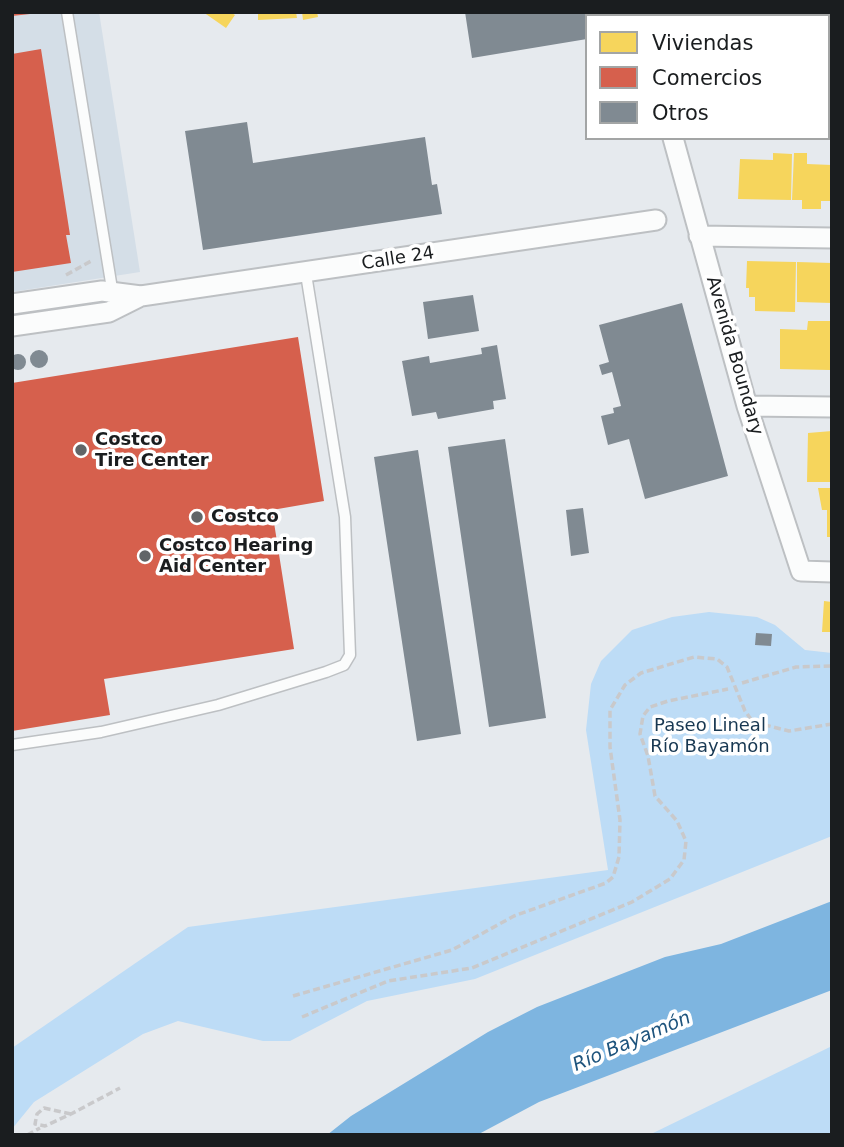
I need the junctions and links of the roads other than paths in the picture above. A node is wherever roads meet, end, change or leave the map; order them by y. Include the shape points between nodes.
1 (66, 12) edge
2 (674, 140) edge
3 (656, 220) dead end
4 (699, 236) junction
5 (832, 238) edge
6 (306, 274) junction
7 (114, 300) junction
8 (12, 304) edge
9 (12, 326) edge
10 (747, 406) junction
11 (832, 407) edge
12 (832, 572) edge
13 (12, 745) edge

1 - 7 lane
2 - 4 street, Avenida Boundary
3 - 6 street, Calle 24
4 - 5 street
4 - 10 street, Avenida Boundary
6 - 7 street, Calle 24
6 - 13 lane via 345,517 351,655 344,665 326,672 218,705 101,732
7 - 8 street, Calle 24 via 102,291
7 - 9 street, Calle 24
10 - 11 street
10 - 12 street, Avenida Boundary via 802,571

